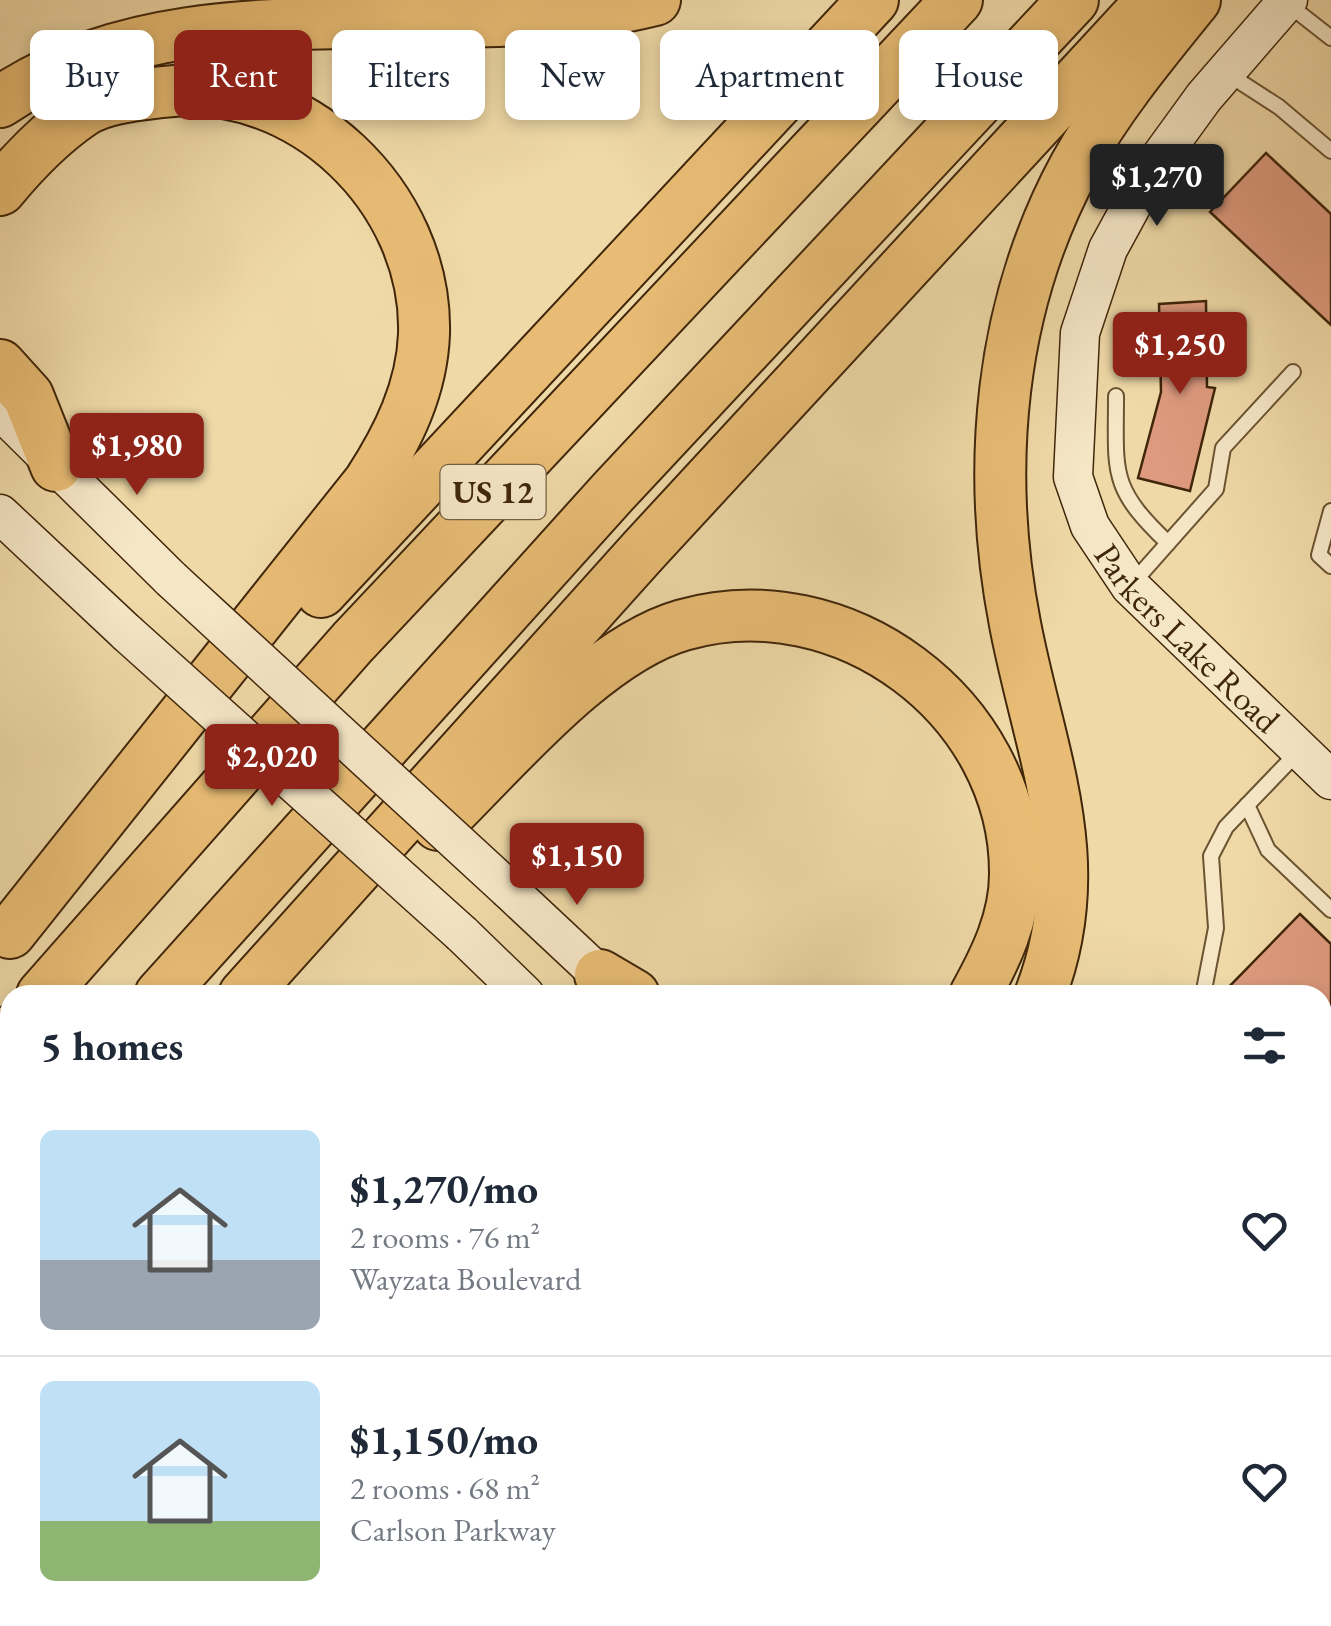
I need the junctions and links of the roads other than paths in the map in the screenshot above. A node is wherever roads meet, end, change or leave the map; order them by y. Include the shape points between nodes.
1 (655, 0) edge
2 (873, 0) edge
3 (956, 0) edge
4 (1073, 0) edge
5 (1152, 0) edge
6 (1194, 0) edge
7 (1287, 1) edge
8 (1331, 38) edge
9 (1224, 71) junction
10 (154, 95) edge
11 (0, 102) edge
12 (62, 120) edge
13 (72, 120) edge
14 (1331, 151) edge
15 (0, 159) edge
16 (0, 190) edge
17 (0, 365) edge
18 (1293, 372) dead end
19 (1116, 396) dead end
20 (0, 410) edge
21 (56, 466) junction
22 (1331, 511) edge
23 (0, 514) edge
24 (1168, 543) junction
25 (1331, 566) edge
26 (1130, 586) junction
27 (1300, 751) junction
28 (1331, 780) edge
29 (1247, 805) junction
30 (1331, 910) edge
31 (5, 939) edge
32 (984, 978) edge
33 (51, 985) edge
34 (169, 985) edge
35 (255, 985) edge
36 (258, 985) edge
37 (515, 985) edge
38 (615, 985) edge
39 (1043, 985) edge
40 (1205, 985) edge

1 - 11 highway via 517,20 277,20 154,30 76,55
2 - 31 highway
3 - 33 highway, US 12 via 366,628
4 - 34 highway, US 12 via 613,492
5 - 35 highway via 644,550
6 - 39 highway via 1126,84 1076,164 1039,246 1008,363 1000,454 1004,558 1061,836 1060,937
7 - 8 lane
7 - 9 main road
9 - 14 lane
9 - 26 main road, Parkers Lake Road via 1151,170 1108,249 1080,333 1072,477 1090,526
10 - 31 highway via 216,91 274,108 320,133 357,164 392,213 414,263 424,335 410,402 369,482
12 - 15 highway
13 - 16 highway
17 - 21 highway via 28,396
18 - 24 lane via 1223,448 1216,489
19 - 24 lane via 1121,490
20 - 21 main road
21 - 38 main road, bridge via 170,579
22 - 25 lane via 1319,554
23 - 37 main road, bridge
24 - 26 lane
26 - 27 main road, Parkers Lake Road
27 - 28 main road, Parkers Lake Road
27 - 29 lane
29 - 30 lane via 1268,850
29 - 40 lane via 1211,856 1216,928
32 - 36 highway via 1009,917 1015,878 998,781 975,738 928,685 873,645 792,617 736,614 680,626 620,655 350,910

